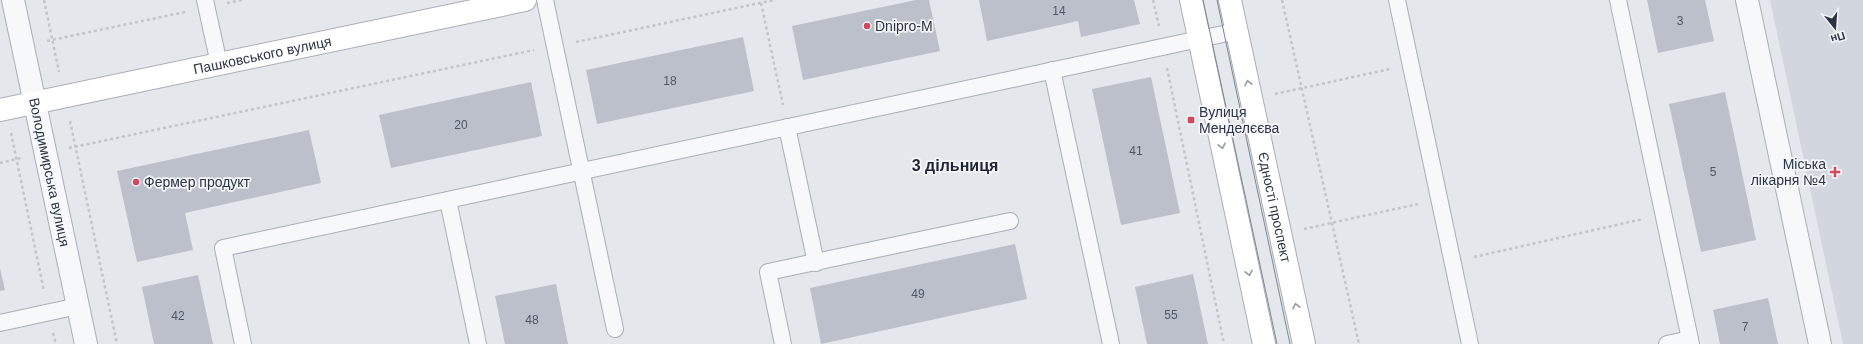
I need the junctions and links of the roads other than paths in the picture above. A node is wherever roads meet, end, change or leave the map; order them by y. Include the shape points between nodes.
1 (13, 0) edge
2 (525, 0) edge
3 (545, 0) edge
4 (1191, 0) edge
5 (1230, 0) edge
6 (1397, 0) edge
7 (1618, 0) edge
8 (1747, 0) edge
9 (206, 4) edge
10 (1237, 31) junction
11 (1199, 39) junction
12 (219, 64) junction
13 (1052, 70) junction
14 (35, 102) junction
15 (3, 109) edge
16 (787, 127) junction
17 (581, 171) junction
18 (448, 200) junction
19 (1010, 221) dead end
20 (816, 262) junction
21 (78, 306) junction
22 (0, 323) edge
23 (615, 329) dead end
24 (1691, 341) edge
25 (86, 344) edge
26 (243, 344) edge
27 (478, 344) edge
28 (783, 344) edge
29 (1111, 344) edge
30 (1264, 344) edge
31 (1304, 344) edge
32 (1470, 344) edge
33 (1667, 344) edge
34 (1820, 344) edge

1 - 14 street, Володимирська вулиця
2 - 12 main road, Пашковського вулиця
3 - 17 lane
4 - 11 main road
5 - 10 main road, Єдності проспект
6 - 32 lane
7 - 24 lane
8 - 34 street
9 - 12 lane
10 - 11 lane
31 -> 10 main road, Єдності проспект
11 - 13 lane
11 -> 30 main road
12 - 14 main road, Пашковського вулиця
13 - 16 lane
13 - 29 lane
14 - 15 main road, Пашковського вулиця
14 - 21 street, Володимирська вулиця
16 - 17 lane
16 - 20 lane
17 - 18 lane
17 - 23 lane
18 - 26 lane via 223,248
18 - 27 lane
19 - 20 lane
20 - 28 lane via 768,272
21 - 22 lane
21 - 25 street, Володимирська вулиця
24 - 33 lane

